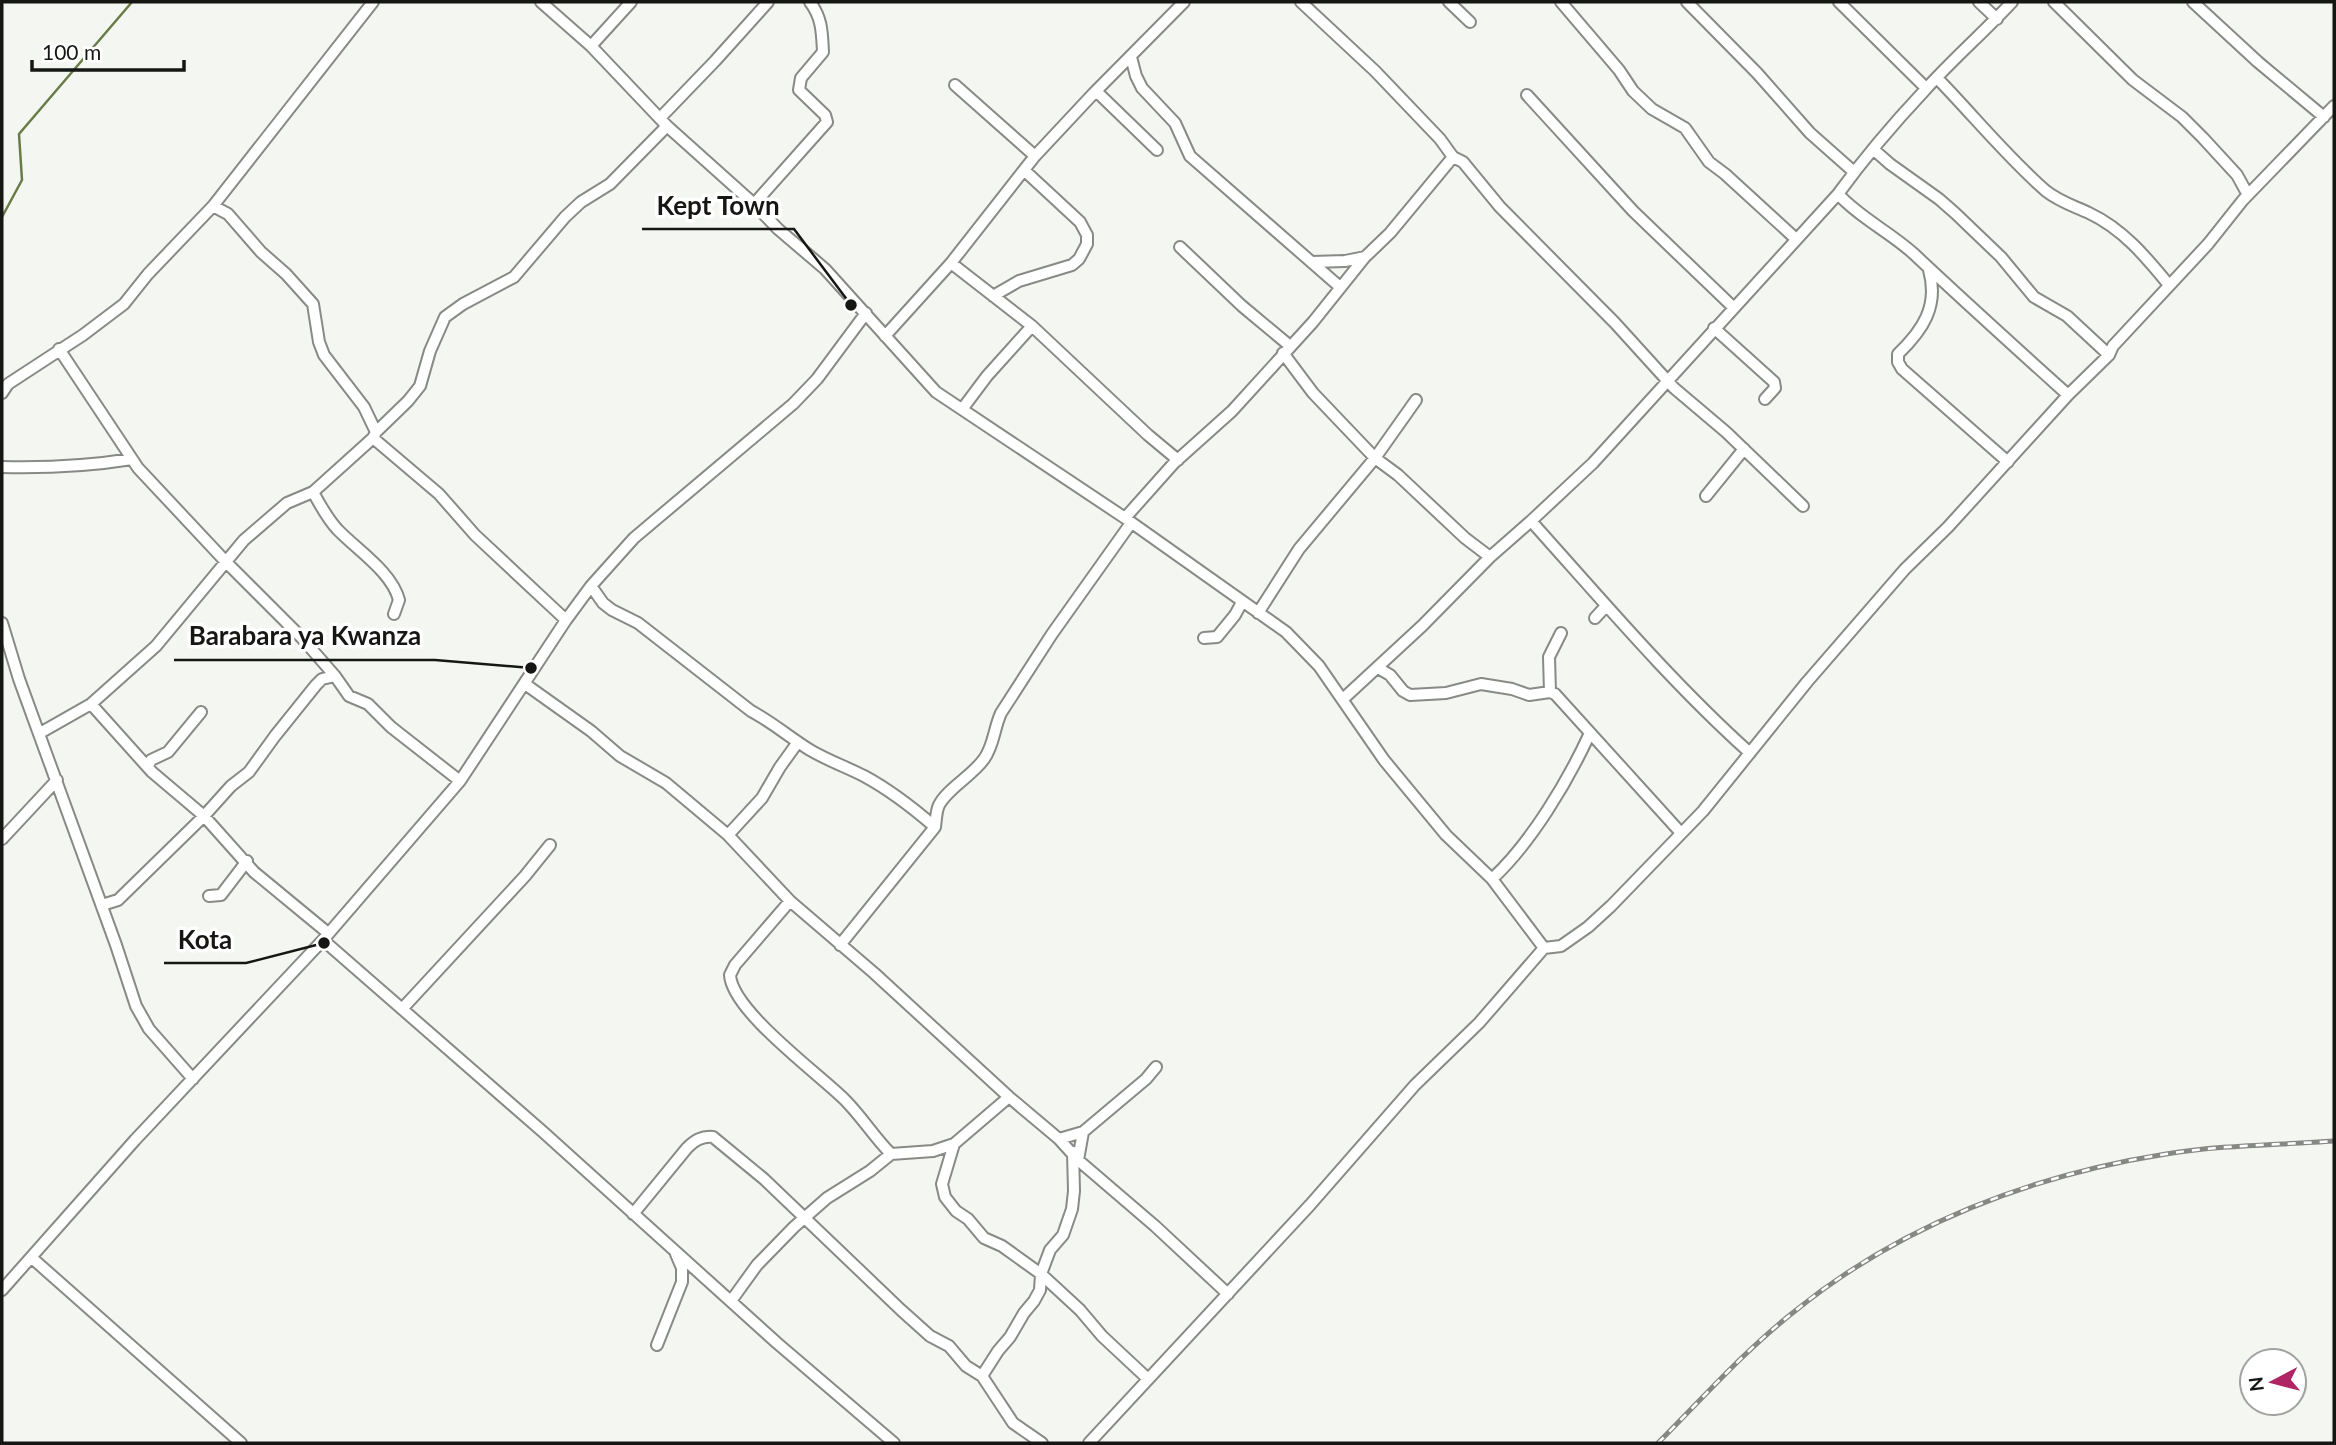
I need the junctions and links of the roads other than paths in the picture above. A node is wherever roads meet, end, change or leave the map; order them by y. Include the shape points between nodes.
1 (373, 2) edge
2 (541, 2) edge
3 (631, 2) edge
4 (768, 2) edge
5 (810, 2) edge
6 (1184, 2) edge
7 (1301, 2) edge
8 (1449, 2) edge
9 (1561, 2) edge
10 (1687, 2) edge
11 (1839, 2) edge
12 (1979, 2) edge
13 (2012, 2) edge
14 (2054, 2) edge
15 (2193, 2) edge
16 (1997, 19) junction
17 (1470, 22) dead end
18 (591, 46) junction
19 (1131, 57) junction
20 (1937, 78) junction
21 (955, 85) dead end
22 (1926, 88) junction
23 (1096, 90) junction
24 (1527, 95) dead end
25 (2334, 107) edge
26 (2324, 117) junction
27 (664, 121) junction
28 (1873, 149) junction
29 (1157, 150) dead end
30 (1035, 156) junction
31 (1453, 158) junction
32 (1025, 171) junction
33 (1854, 172) junction
34 (1838, 194) junction
35 (2248, 195) junction
36 (754, 204) junction
37 (213, 206) junction
38 (1796, 239) junction
39 (1180, 247) dead end
40 (1365, 257) junction
41 (1312, 262) junction
42 (951, 263) junction
43 (1929, 270) junction
44 (2169, 285) junction
45 (1340, 287) junction
46 (993, 296) junction
47 (1734, 308) junction
48 (866, 313) junction
49 (1032, 326) junction
50 (1714, 328) junction
51 (885, 336) junction
52 (59, 349) junction
53 (1286, 349) junction
54 (2109, 355) junction
55 (1667, 380) junction
56 (2, 389) edge
57 (2068, 395) junction
58 (1765, 399) dead end
59 (1416, 400) dead end
60 (963, 408) junction
61 (374, 435) junction
62 (1744, 449) junction
63 (1376, 458) junction
64 (132, 459) junction
65 (1178, 460) junction
66 (2008, 462) junction
67 (2, 467) edge
68 (313, 492) junction
69 (1706, 496) dead end
70 (1803, 506) dead end
71 (1128, 521) junction
72 (1531, 522) junction
73 (1490, 557) junction
74 (226, 562) junction
75 (591, 586) junction
76 (1242, 601) junction
77 (1606, 606) junction
78 (1258, 613) junction
79 (394, 614) dead end
80 (1595, 618) dead end
81 (566, 620) junction
82 (2, 623) edge
83 (1561, 633) dead end
84 (1203, 638) dead end
85 (1378, 668) junction
86 (335, 676) junction
87 (525, 684) junction
88 (1550, 692) junction
89 (1343, 699) junction
90 (91, 704) junction
91 (201, 712) dead end
92 (40, 733) junction
93 (1590, 733) junction
94 (798, 742) junction
95 (1750, 753) junction
96 (148, 766) junction
97 (57, 780) junction
98 (460, 781) junction
99 (204, 816) junction
100 (934, 827) junction
101 (1681, 833) junction
102 (727, 835) junction
103 (2, 839) edge
104 (550, 845) dead end
105 (247, 861) junction
106 (1492, 879) junction
107 (209, 897) dead end
108 (790, 901) junction
109 (102, 905) junction
110 (325, 937) junction
111 (840, 945) junction
112 (1544, 948) junction
113 (402, 1009) junction
114 (1156, 1067) dead end
115 (193, 1079) junction
116 (1009, 1097) junction
117 (1083, 1132) junction
118 (1059, 1139) junction
119 (954, 1144) junction
120 (891, 1153) junction
121 (1075, 1156) junction
122 (633, 1214) junction
123 (805, 1218) junction
124 (675, 1251) junction
125 (32, 1258) junction
126 (1041, 1274) junction
127 (2, 1290) edge
128 (1228, 1294) junction
129 (731, 1301) junction
130 (657, 1345) dead end
131 (982, 1376) junction
132 (1148, 1379) junction
133 (241, 1443) edge
134 (894, 1443) edge
135 (1042, 1443) edge
136 (1089, 1443) edge

1 - 37 street
2 - 18 street
3 - 18 street
4 - 27 street
5 - 36 street via 821,22 823,51 801,78 799,90 827,122
6 - 19 street
7 - 31 street via 1375,71
8 - 17 street
9 - 38 street via 1633,90 1652,109 1685,128 1709,162
10 - 33 street via 1810,133
11 - 22 street
12 - 16 street
13 - 16 street
14 - 35 street via 2133,80 2182,117 2237,174
15 - 26 street
16 - 20 street
18 - 27 street
19 - 23 street
19 - 41 street via 1142,88 1175,123 1190,156
20 - 22 street
20 - 44 street via 2048,192 2125,236
21 - 30 street
22 - 28 street
23 - 29 street
23 - 30 street
24 - 47 street via 1633,211
25 - 26 street
26 - 35 street
27 - 36 street
27 - 61 street via 610,184 565,217 514,277 445,317 420,386
28 - 33 street
28 - 54 street via 1939,199 2001,257 2034,296 2067,316
30 - 32 street
31 - 40 street
31 - 55 street via 1463,162 1500,207
32 - 42 street
32 - 46 street via 1080,222 1087,244 1072,265 1020,281
33 - 34 street
34 - 38 street
34 - 43 street
35 - 44 street
36 - 48 street
37 - 52 street via 124,304
37 - 61 street via 228,214 313,304 324,355 364,407
38 - 47 street
39 - 53 street
40 - 41 street
40 - 45 street
41 - 45 street
42 - 46 street
42 - 51 street
43 - 57 street
43 - 66 street via 1932,306 1898,354 1898,362
44 - 54 street
45 - 53 street
46 - 49 street
47 - 50 street
48 - 51 street
48 - 75 street via 793,404 634,538
49 - 60 street
49 - 65 street
50 - 55 street
50 - 58 street via 1774,383
51 - 60 street via 936,392
52 - 56 street
52 - 64 street
53 - 63 street via 1313,393
53 - 65 street via 1232,411
54 - 57 street
55 - 62 street
55 - 72 street via 1593,463
57 - 66 street
59 - 63 street
60 - 71 street
61 - 68 street
61 - 81 street
62 - 69 street
62 - 70 street
63 - 73 street
63 - 78 street via 1299,549
64 - 67 street via 44,468
64 - 74 street
65 - 71 street
66 - 95 street via 1905,569
68 - 74 street via 271,516
68 - 79 street via 336,528 395,586 399,600
71 - 76 street
71 - 100 street via 1001,713 984,760 938,807
72 - 73 street
72 - 77 street
73 - 85 street
74 - 86 street
74 - 90 street via 156,646
75 - 81 street
75 - 94 street via 612,610 638,623
76 - 78 street
76 - 84 street via 1217,637
77 - 80 street
77 - 95 street
78 - 89 street via 1305,651
81 - 87 street
82 - 92 street
83 - 88 street via 1548,662
85 - 88 street via 1410,695 1446,693 1480,684 1529,695
85 - 89 street
86 - 98 street via 349,695 368,704
86 - 99 street via 316,685 249,772
87 - 98 street
87 - 102 street via 620,756 666,783
88 - 93 street
89 - 106 street via 1384,760 1446,835
90 - 92 street
90 - 96 street
91 - 96 street via 168,752
92 - 97 street
93 - 101 street
93 - 106 street via 1566,781
94 - 100 street via 880,786
94 - 102 street via 762,798
95 - 101 street
96 - 99 street
97 - 103 street
97 - 109 street
98 - 110 street
99 - 105 street
99 - 109 street via 118,900
100 - 111 street
101 - 112 street via 1588,927 1561,946
102 - 108 street
104 - 113 street
105 - 107 street via 221,895
105 - 110 street
106 - 112 street
108 - 111 street
108 - 120 street via 735,965 730,975 735,995 810,1072 846,1100
109 - 115 street via 136,1006 149,1029
110 - 113 street
110 - 115 street
111 - 116 street
112 - 128 street
113 - 122 street
114 - 117 street
115 - 125 street
116 - 118 street
116 - 119 street
117 - 118 street
117 - 121 street
118 - 121 street
119 - 120 street via 933,1152
119 - 126 street via 942,1184 945,1197 984,1238
120 - 123 street
121 - 126 street via 1072,1209
121 - 128 street
122 - 123 street via 695,1140 713,1137
122 - 124 street
123 - 129 street via 757,1265
123 - 131 street via 929,1336 949,1346
124 - 129 street
124 - 130 street via 682,1282
125 - 127 street
125 - 133 street
126 - 131 street via 1034,1301
126 - 132 street
128 - 132 street
129 - 134 street
131 - 135 street via 1013,1423
132 - 136 street

